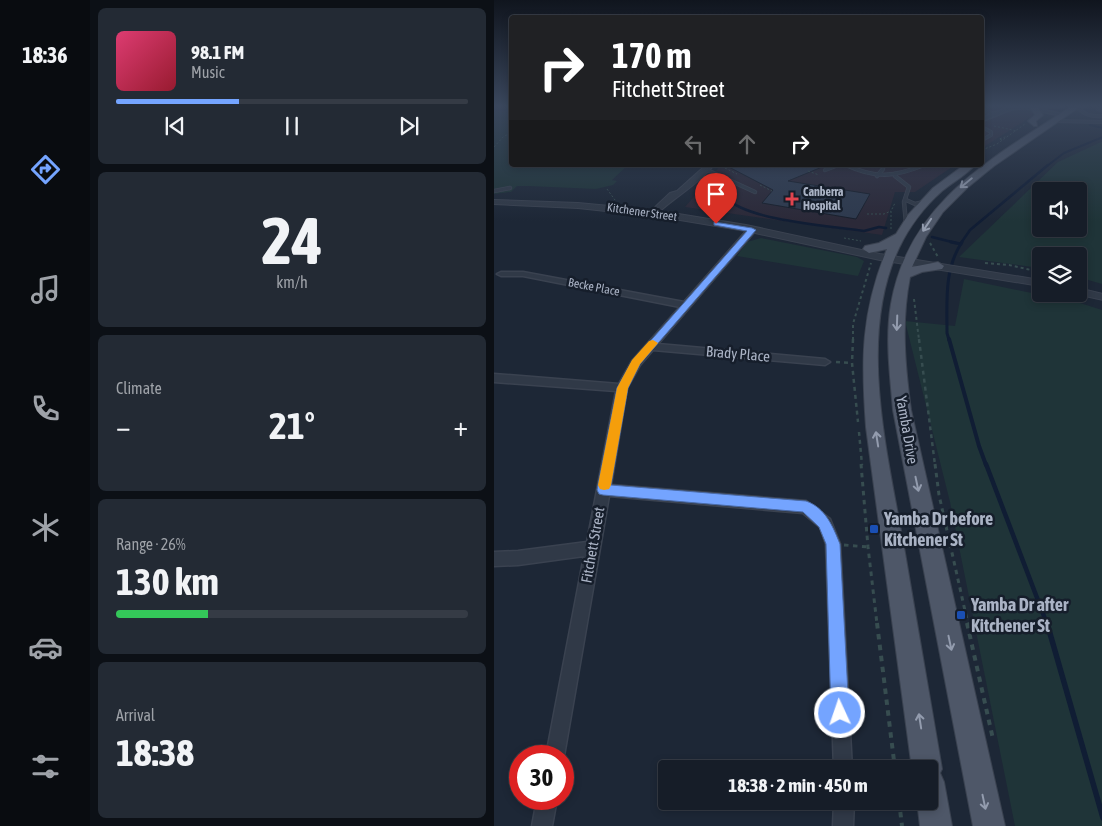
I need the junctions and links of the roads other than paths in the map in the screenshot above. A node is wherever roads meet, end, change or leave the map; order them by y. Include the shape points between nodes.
1 (1016, 145) edge
2 (708, 167) edge
3 (834, 167) edge
4 (851, 167) edge
5 (919, 167) edge
6 (967, 167) edge
7 (872, 168) dead end
8 (883, 169) dead end
9 (824, 172) road end
10 (863, 172) junction
11 (877, 176) junction
12 (894, 176) junction
13 (743, 186) dead end
14 (510, 188) dead end
15 (494, 192) edge
16 (906, 200) junction
17 (494, 202) edge
18 (924, 202) junction
19 (658, 214) junction
20 (906, 223) junction
21 (752, 230) junction
22 (894, 236) junction
23 (922, 240) junction
24 (885, 260) junction
25 (938, 262) junction
26 (955, 267) joint
27 (981, 268) joint
28 (501, 274) dead end
29 (1032, 281) edge
30 (1087, 293) edge
31 (1102, 297) edge
32 (686, 305) junction
33 (650, 346) junction
34 (825, 362) road end
35 (494, 378) edge
36 (622, 388) junction
37 (603, 490) junction
38 (593, 548) junction
39 (494, 559) edge
40 (557, 745) edge
41 (843, 760) edge
42 (926, 760) edge
43 (545, 810) edge
44 (844, 810) edge
45 (933, 810) edge
46 (542, 826) edge
47 (843, 826) edge
48 (936, 826) edge
49 (989, 826) edge

1 -> 23 main road, Yamba Drive via 964,184 938,210
2 - 13 lane
2 - 19 street via 680,192 681,196
3 - 9 lane
4 - 10 lane
5 - 12 lane
6 - 18 main road, Yamba Drive
7 - 10 lane
8 - 11 lane
10 - 11 lane
11 - 12 lane
12 - 16 lane via 908,186
14 - 15 lane
16 - 18 lane via 915,204
16 - 20 lane
17 - 19 street, Kitchener Street via 557,203
18 - 20 main road, Yamba Drive
19 - 21 street, Kitchener Street
20 - 22 main road, Yamba Drive
21 - 24 street, Kitchener Street via 817,242
21 - 32 street, Fitchett Street
22 - 24 main road, Yamba Drive
22 - 24 main road via 883,246
23 - 24 main road, Yamba Drive
23 - 25 main road via 919,249
24 - 25 street, Kitchener Street
24 - 25 main road via 918,269
42 -> 24 main road, Yamba Drive via 872,398 872,332
24 -> 49 main road, Yamba Drive via 898,303 896,343 902,410
25 - 26 street, Kitchener Street
26 - 27 street, Kitchener Street
27 - 29 street, Kitchener Street
28 - 32 street, Becke Place via 523,274
30 - 31 street
32 - 33 street, Fitchett Street
33 - 34 street, Brady Place
33 - 36 street, Fitchett Street
35 - 36 street
36 - 37 street, Fitchett Street
37 - 38 street, Fitchett Street
37 - 41 street via 806,507 825,524 833,544
38 - 39 street
38 - 40 street, Fitchett Street
43 - 46 street
44 - 47 street
45 - 48 main road

